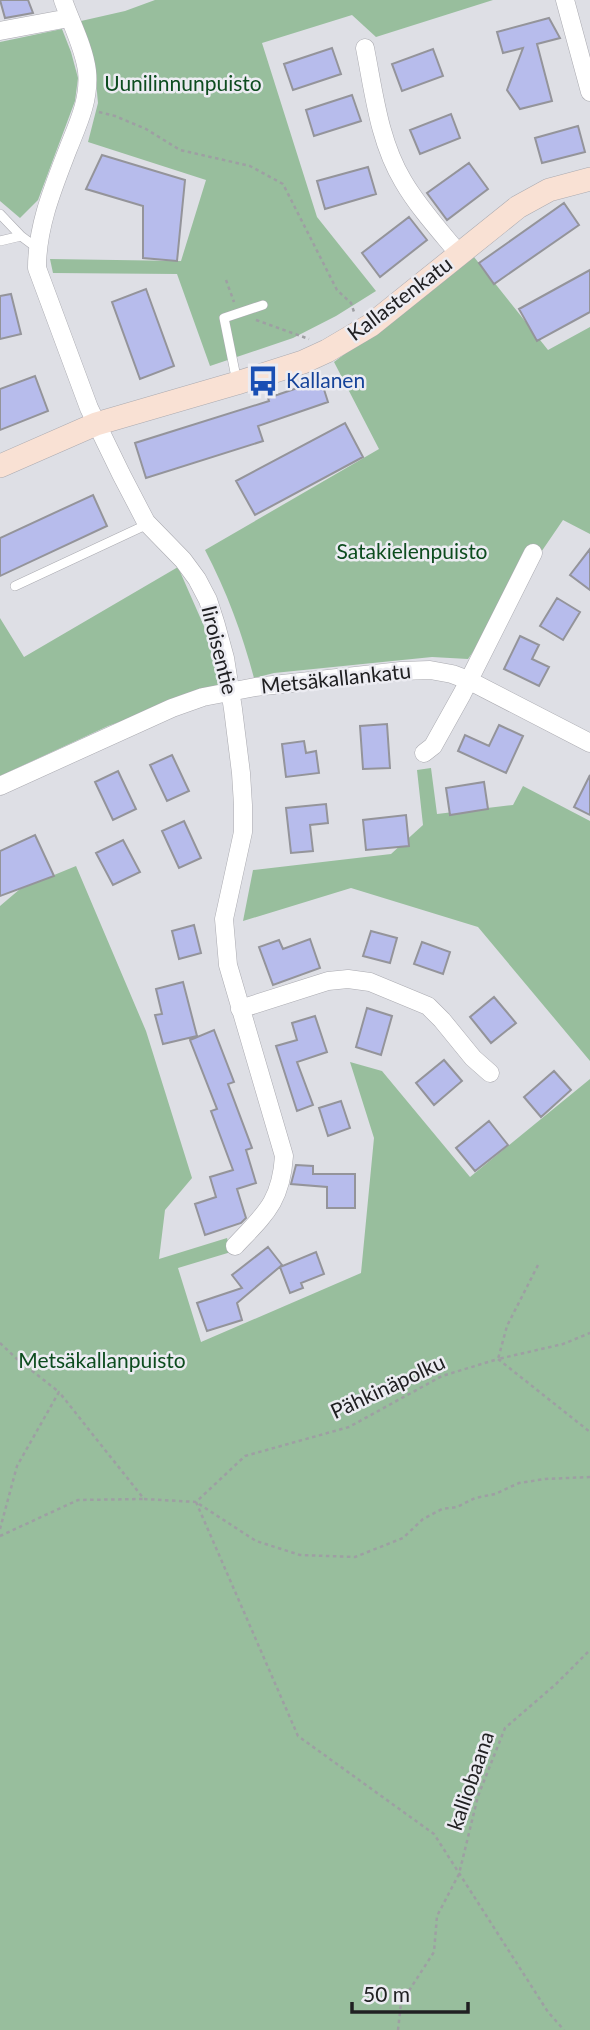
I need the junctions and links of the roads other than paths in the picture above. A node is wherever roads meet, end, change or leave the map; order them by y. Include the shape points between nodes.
1 (63, 0) edge
2 (565, 0) edge
3 (69, 18) junction
4 (0, 31) edge
5 (365, 48) dead end
6 (590, 92) edge
7 (590, 179) edge
8 (0, 214) edge
9 (21, 236) junction
10 (0, 241) edge
11 (37, 247) junction
12 (459, 254) junction
13 (263, 305) dead end
14 (237, 383) junction
15 (96, 424) junction
16 (0, 466) edge
17 (148, 524) junction
18 (533, 553) dead end
19 (15, 586) dead end
20 (468, 680) junction
21 (230, 691) junction
22 (590, 743) edge
23 (424, 753) dead end
24 (0, 786) edge
25 (240, 1009) junction
26 (490, 1073) dead end
27 (235, 1246) dead end

1 - 3 street, Iiroisentie
2 - 6 street
3 - 4 street
3 - 11 street, Iiroisentie via 87,72 84,109 47,204
5 - 12 street via 380,122 395,165 415,199
7 - 12 street, Kallastenkatu via 537,195
8 - 9 lane
9 - 10 lane
9 - 11 lane
11 - 15 street, Iiroisentie via 43,291
12 - 14 street, Kallastenkatu via 352,338 303,362
13 - 14 lane via 224,318
14 - 15 street, Kallastenkatu
15 - 16 street, Kallastenkatu
15 - 17 street, Iiroisentie
17 - 19 lane
17 - 21 street, Iiroisentie via 183,560 208,600
18 - 20 street
20 - 21 street, Metsäkallankatu via 429,670 401,671
20 - 22 street, Metsäkallankatu
20 - 23 street via 433,746
21 - 24 street, Metsäkallankatu via 172,708
21 - 25 street, Iiroisentie via 242,773 243,832 224,919 228,965
25 - 26 street via 328,981 370,982 428,1006
25 - 27 street, Iiroisentie via 284,1156 278,1193

